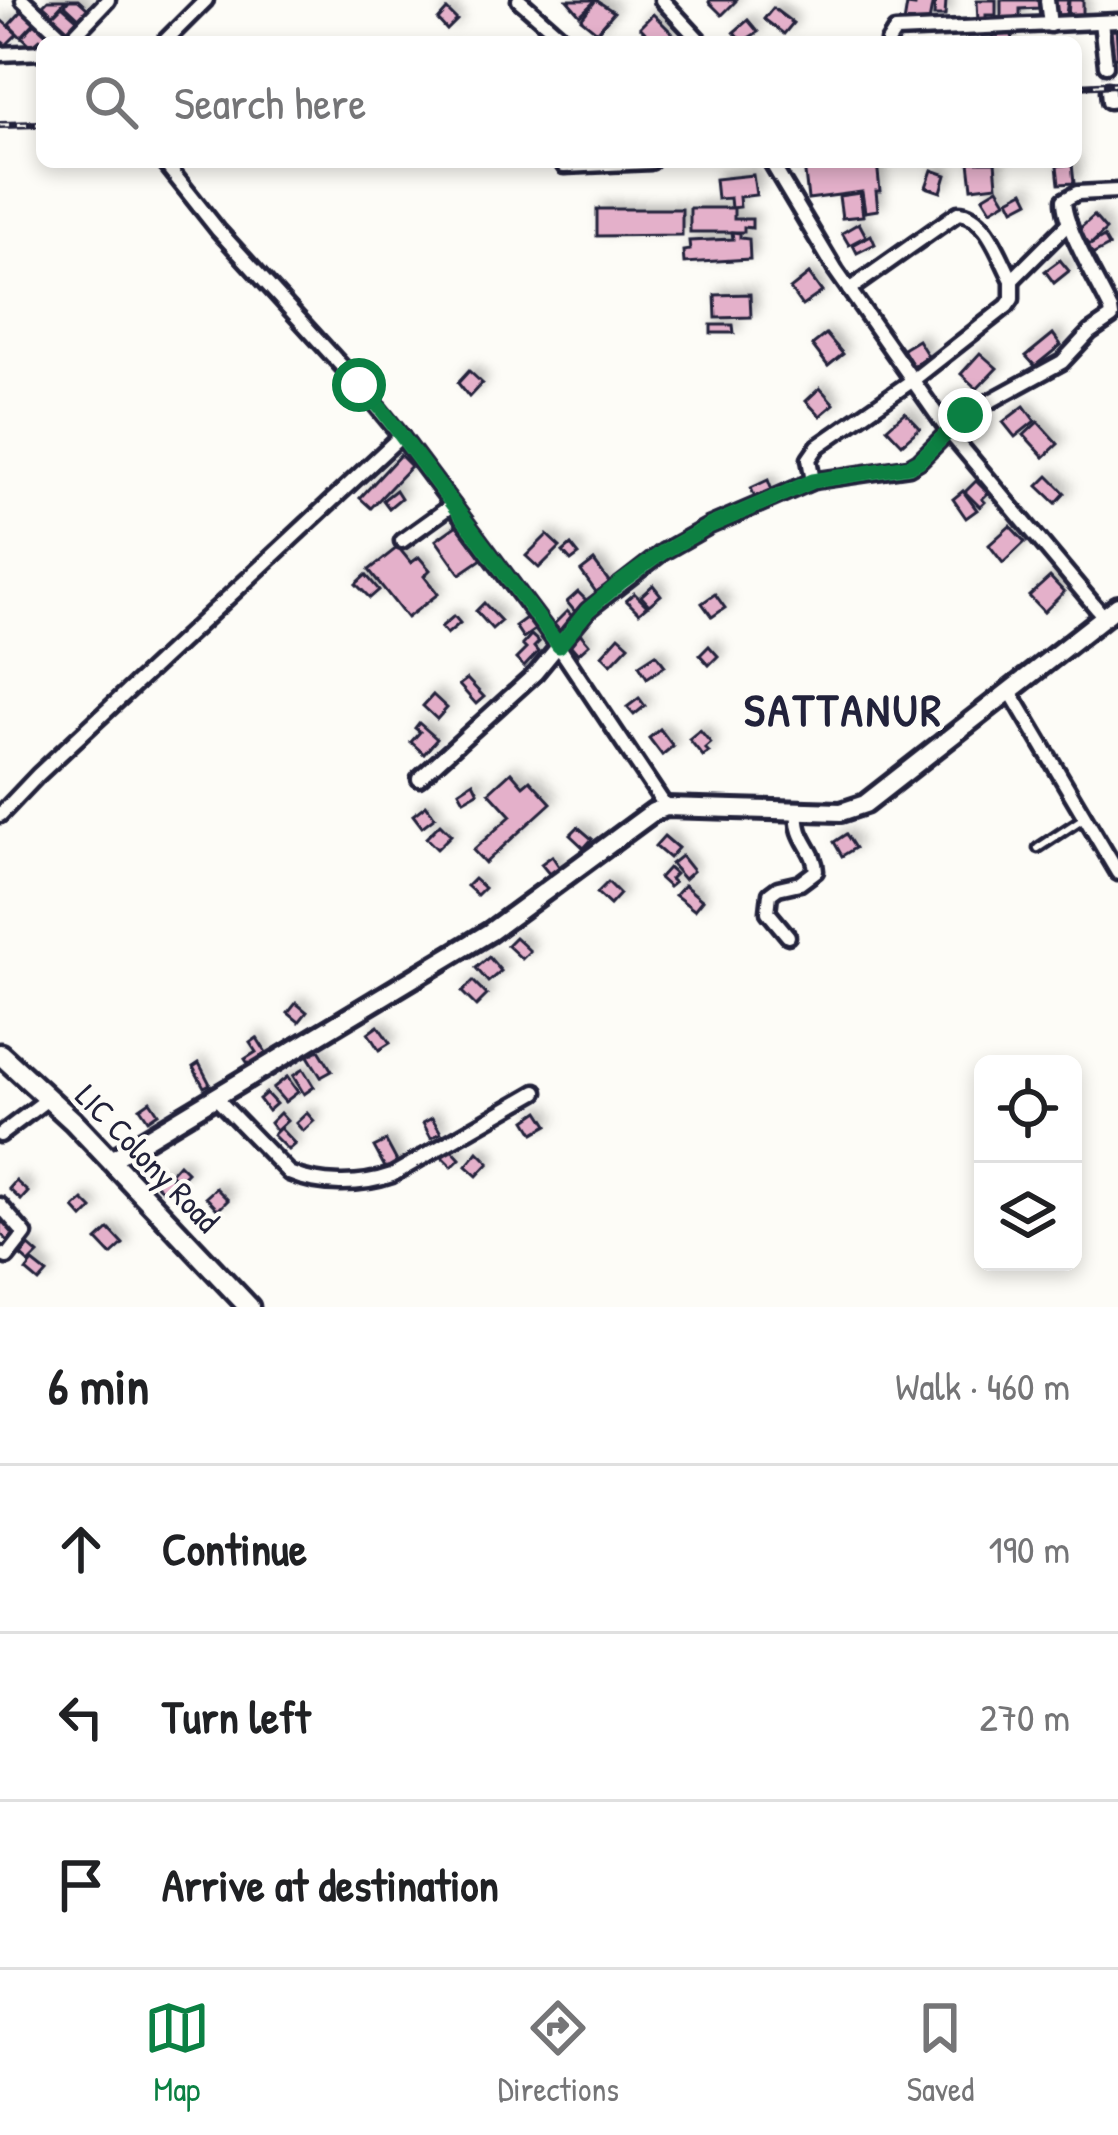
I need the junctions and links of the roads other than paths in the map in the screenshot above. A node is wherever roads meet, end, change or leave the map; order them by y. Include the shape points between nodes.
1 (23, 0) edge
2 (108, 0) edge
3 (206, 0) edge
4 (519, 0) edge
5 (662, 0) edge
6 (1047, 0) edge
7 (1118, 21) edge
8 (1101, 22) junction
9 (1050, 25) junction
10 (62, 36) edge
11 (74, 36) edge
12 (170, 36) edge
13 (559, 36) edge
14 (695, 36) edge
15 (891, 36) edge
16 (36, 52) edge
17 (0, 54) edge
18 (1106, 65) dead end
19 (169, 168) edge
20 (775, 168) edge
21 (1118, 191) edge
22 (1069, 223) junction
23 (1012, 280) junction
24 (850, 290) junction
25 (913, 380) junction
26 (949, 432) junction
27 (401, 436) junction
28 (813, 481) junction
29 (452, 505) junction
30 (402, 542) dead end
31 (1111, 612) edge
32 (559, 646) junction
33 (1010, 691) junction
34 (419, 779) dead end
35 (666, 807) junction
36 (798, 811) junction
37 (0, 815) edge
38 (1085, 817) junction
39 (1038, 848) dead end
40 (1118, 873) edge
41 (788, 936) dead end
42 (0, 1054) edge
43 (536, 1091) dead end
44 (215, 1097) junction
45 (49, 1098) junction
46 (0, 1135) edge
47 (111, 1160) junction
48 (1, 1209) edge
49 (0, 1255) edge
50 (240, 1304) edge

1 - 10 street
2 - 11 street
3 - 12 street
4 - 13 street
5 - 14 street
6 - 9 street
7 - 8 street
8 - 9 street
8 - 18 street
9 - 15 street
16 - 17 street
19 - 27 street
20 - 24 street
21 - 22 street via 1070,196 1063,208
22 - 23 street
22 - 26 street via 1112,317 1062,362 965,415
23 - 24 street via 981,224 966,213
23 - 25 street via 1007,306
24 - 25 street
25 - 26 street
25 - 28 street via 818,446 809,459
26 - 28 street via 909,466
26 - 31 street
27 - 29 street
27 - 37 street
28 - 32 street via 663,552 588,610
29 - 30 street
29 - 32 street
31 - 33 street
32 - 34 street
32 - 35 street
33 - 36 street via 865,804
33 - 38 street
35 - 36 street
35 - 44 street via 490,932
36 - 41 street via 799,835 817,871 770,894 768,912
38 - 39 lane
38 - 40 street
42 - 45 main road, LIC Colony Road
43 - 44 street via 392,1174 325,1182 289,1172
44 - 47 street
45 - 46 street
45 - 47 main road, LIC Colony Road
47 - 50 main road, LIC Colony Road
48 - 49 street via 25,1234 10,1255

